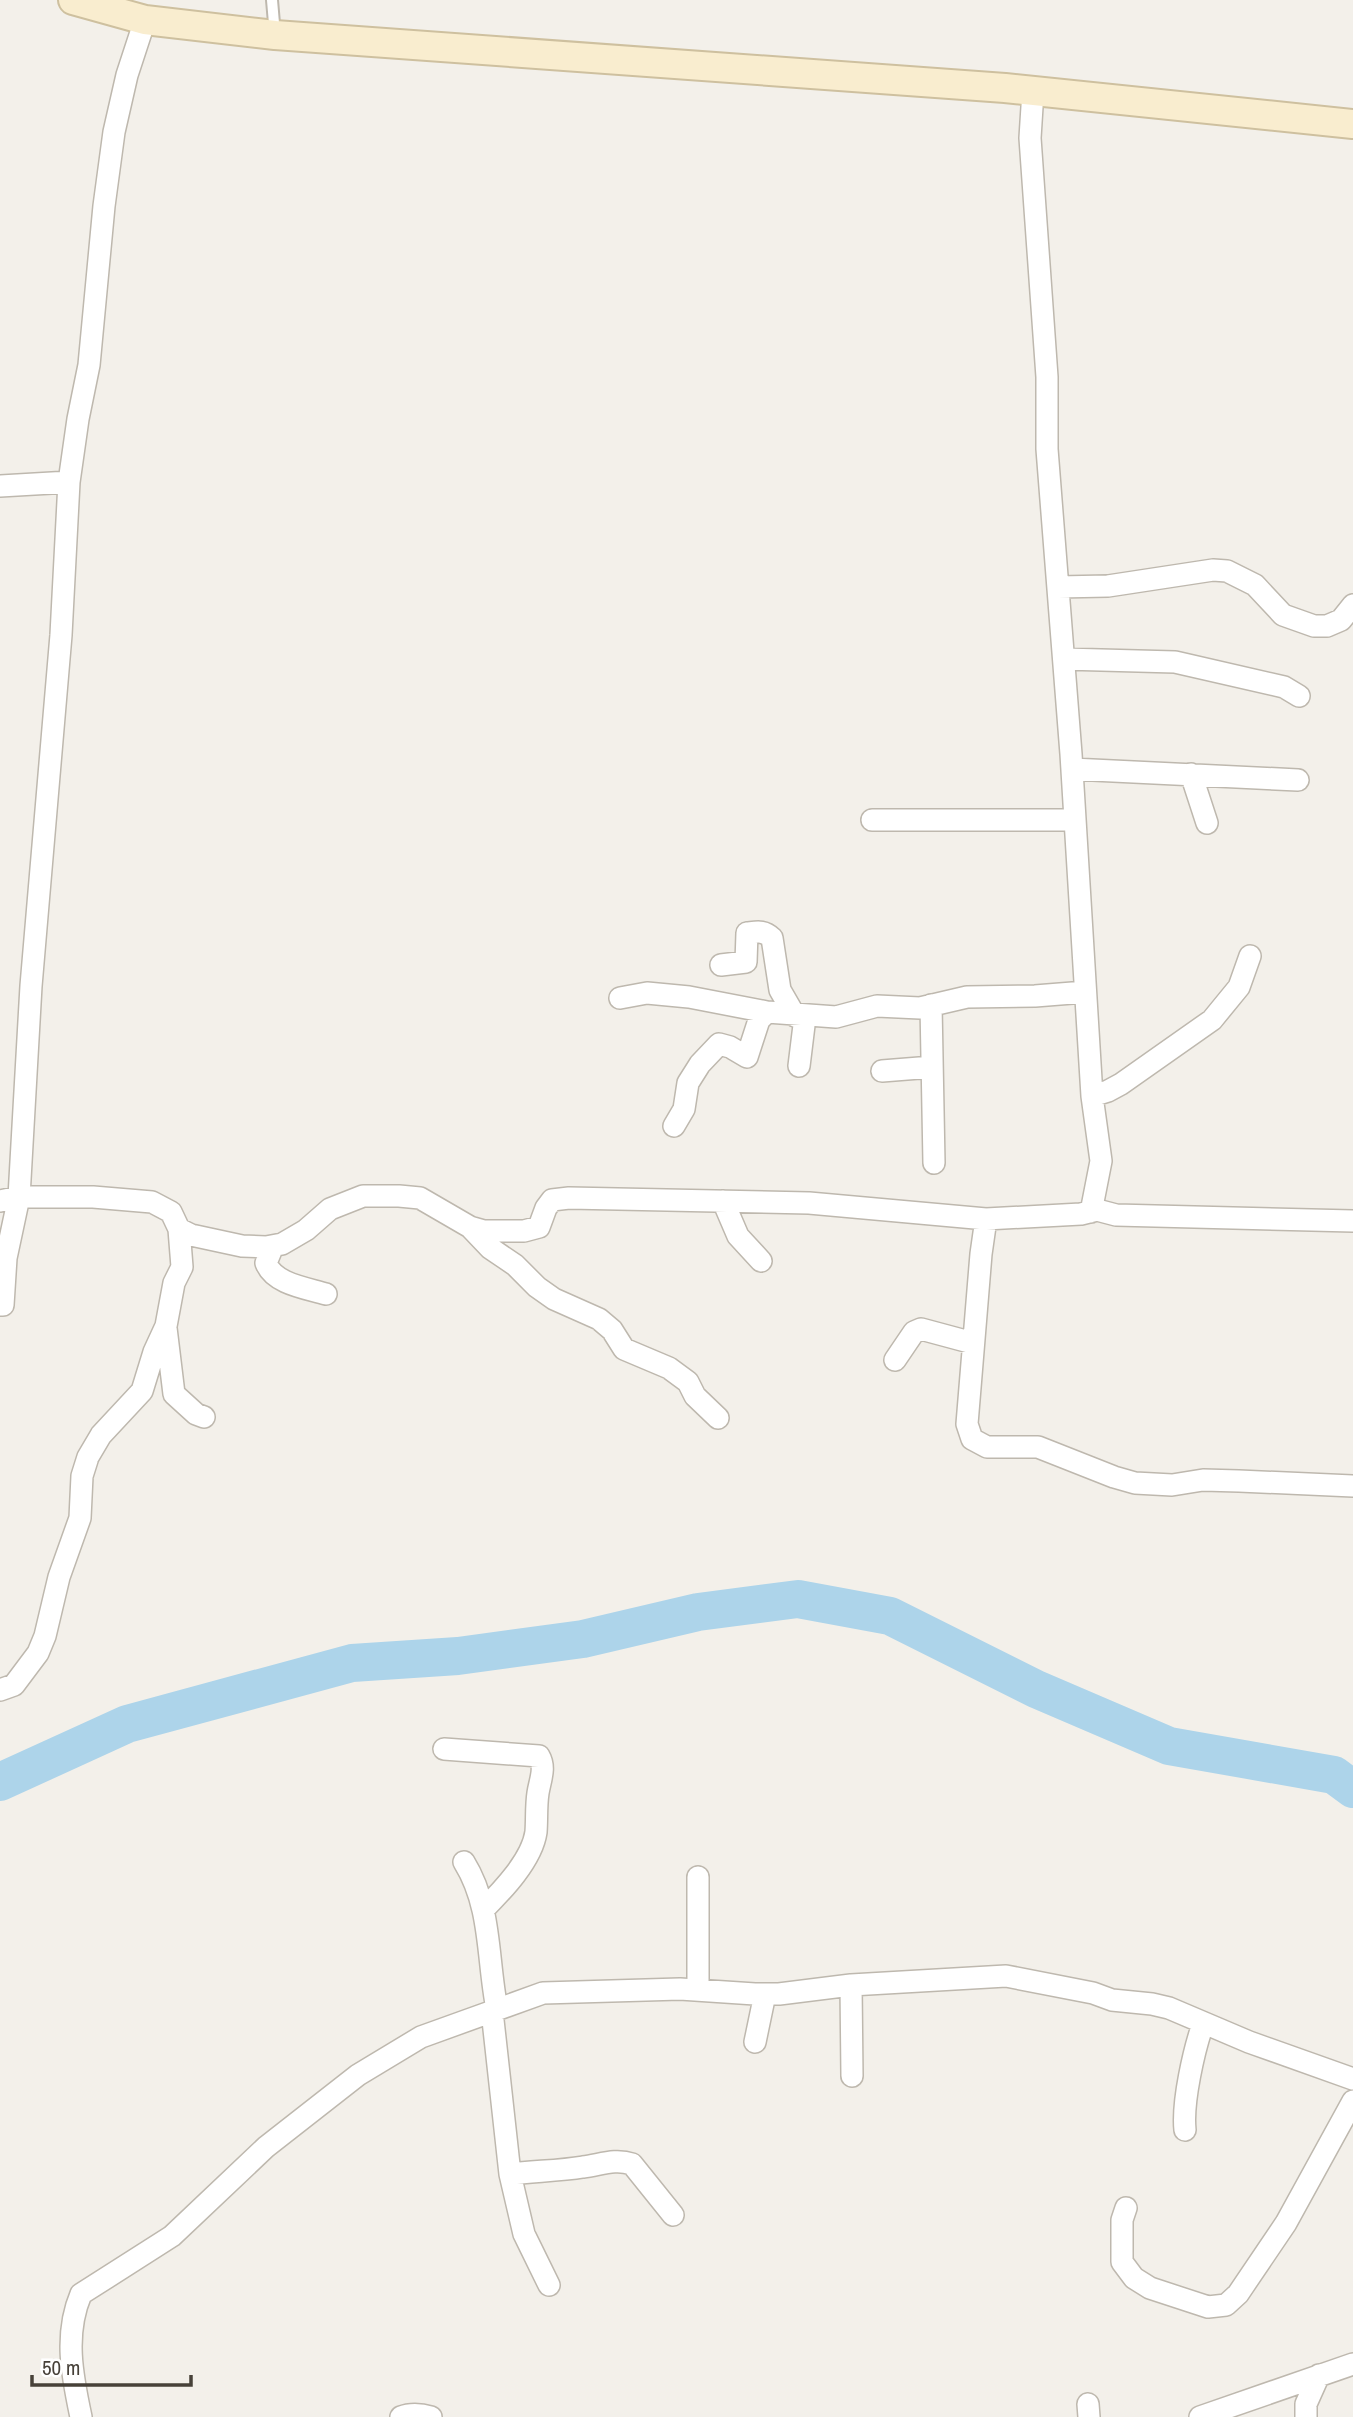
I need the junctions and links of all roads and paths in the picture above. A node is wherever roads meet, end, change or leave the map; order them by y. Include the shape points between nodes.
1 (73, 0) edge
2 (272, 0) edge
3 (145, 20) junction
4 (275, 34) junction
5 (1033, 91) junction
6 (1353, 124) edge
7 (69, 482) junction
8 (0, 486) edge
9 (1058, 587) junction
10 (1353, 605) edge
11 (1063, 659) junction
12 (1299, 696) dead end
13 (1072, 769) junction
14 (1191, 774) junction
15 (1298, 780) dead end
16 (872, 820) dead end
17 (1075, 820) junction
18 (1207, 823) dead end
19 (1250, 956) dead end
20 (721, 965) dead end
21 (1085, 992) junction
22 (621, 998) dead end
23 (930, 1005) junction
24 (767, 1012) junction
25 (800, 1016) junction
26 (799, 1066) dead end
27 (932, 1067) junction
28 (882, 1070) dead end
29 (1093, 1096) junction
30 (674, 1126) dead end
31 (934, 1163) dead end
32 (9, 1199) edge
33 (723, 1201) junction
34 (1091, 1212) junction
35 (986, 1219) junction
36 (1353, 1221) edge
37 (470, 1227) junction
38 (179, 1229) junction
39 (273, 1246) junction
40 (761, 1261) dead end
41 (326, 1294) dead end
42 (0, 1305) edge
43 (166, 1326) junction
44 (973, 1343) junction
45 (895, 1360) dead end
46 (204, 1417) dead end
47 (718, 1418) dead end
48 (1353, 1486) edge
49 (0, 1690) edge
50 (444, 1749) dead end
51 (464, 1862) dead end
52 (698, 1877) dead end
53 (483, 1910) junction
54 (851, 1985) junction
55 (698, 1990) junction
56 (765, 1994) junction
57 (495, 2010) junction
58 (1203, 2024) junction
59 (754, 2042) dead end
60 (852, 2076) dead end
61 (1353, 2079) edge
62 (1353, 2101) edge
63 (1185, 2130) dead end
64 (510, 2174) junction
65 (1125, 2208) dead end
66 (673, 2216) dead end
67 (549, 2285) dead end
68 (1353, 2364) edge
69 (1319, 2375) junction
70 (1272, 2391) junction
71 (82, 2417) edge
72 (401, 2417) edge
73 (431, 2417) edge
74 (1200, 2417) edge
75 (1256, 2417) edge
76 (1306, 2417) edge

1 - 3 street
2 - 4 lane
3 - 4 street
3 - 7 street via 114,132 91,353
4 - 5 street
5 - 6 street
5 - 9 street via 1030,138
7 - 8 street
7 - 32 street via 61,635
9 - 10 street via 1108,586 1213,570 1227,571 1255,585 1283,615 1314,626 1341,620
9 - 11 street
11 - 12 street via 1175,662 1284,687
11 - 13 street
13 - 14 street
13 - 17 street
14 - 15 street
14 - 18 street
16 - 17 street
17 - 21 street
19 - 29 street via 1239,987 1212,1020 1121,1084
20 - 25 street via 746,962 747,933 768,933 780,990
21 - 23 street via 967,997
21 - 29 street
22 - 24 street via 647,993 689,997
23 - 25 street via 877,1006 836,1017
23 - 27 street
24 - 25 street
24 - 30 street via 759,1020 747,1058 719,1044 700,1064 688,1083 684,1109
25 - 26 street
27 - 28 street
27 - 31 street
29 - 34 street via 1101,1161
32 - 38 street via 152,1202 171,1212
32 - 42 street
33 - 35 street via 809,1203
33 - 37 street via 569,1198 552,1200 539,1227 484,1231
33 - 40 street via 738,1236
34 - 35 street
34 - 36 street
35 - 44 street
37 - 39 street via 420,1198 363,1196 330,1209 306,1230
37 - 47 street via 537,1287 600,1320 624,1349 688,1381 695,1396
38 - 39 street via 242,1247
38 - 43 street via 182,1267 174,1283
39 - 41 street via 266,1263 270,1271
43 - 46 street via 174,1394
43 - 49 street via 142,1391 101,1435 88,1457 80,1518 38,1653 13,1685
44 - 45 street via 921,1329
44 - 48 street via 967,1424 972,1439 987,1447 1038,1447 1135,1483 1215,1480
50 - 53 street via 538,1756 542,1762 535,1835 508,1884
51 - 53 street via 479,1890
52 - 55 street
53 - 57 street
54 - 56 street
54 - 58 street via 1006,1976 1169,2008
54 - 60 street
55 - 56 street
55 - 57 street via 567,1990 543,1993
56 - 59 street
57 - 64 street
57 - 71 street via 421,2037 358,2075 257,2155 172,2236 81,2294 71,2348
58 - 61 street
58 - 63 street via 1183,2116
62 - 65 street via 1286,2223 1226,2305 1208,2308 1134,2278 1122,2262
64 - 66 street via 623,2160 632,2164
64 - 67 street via 524,2234
68 - 69 street
69 - 70 street
69 - 76 street via 1306,2404
70 - 74 street
70 - 75 street
72 - 73 street

